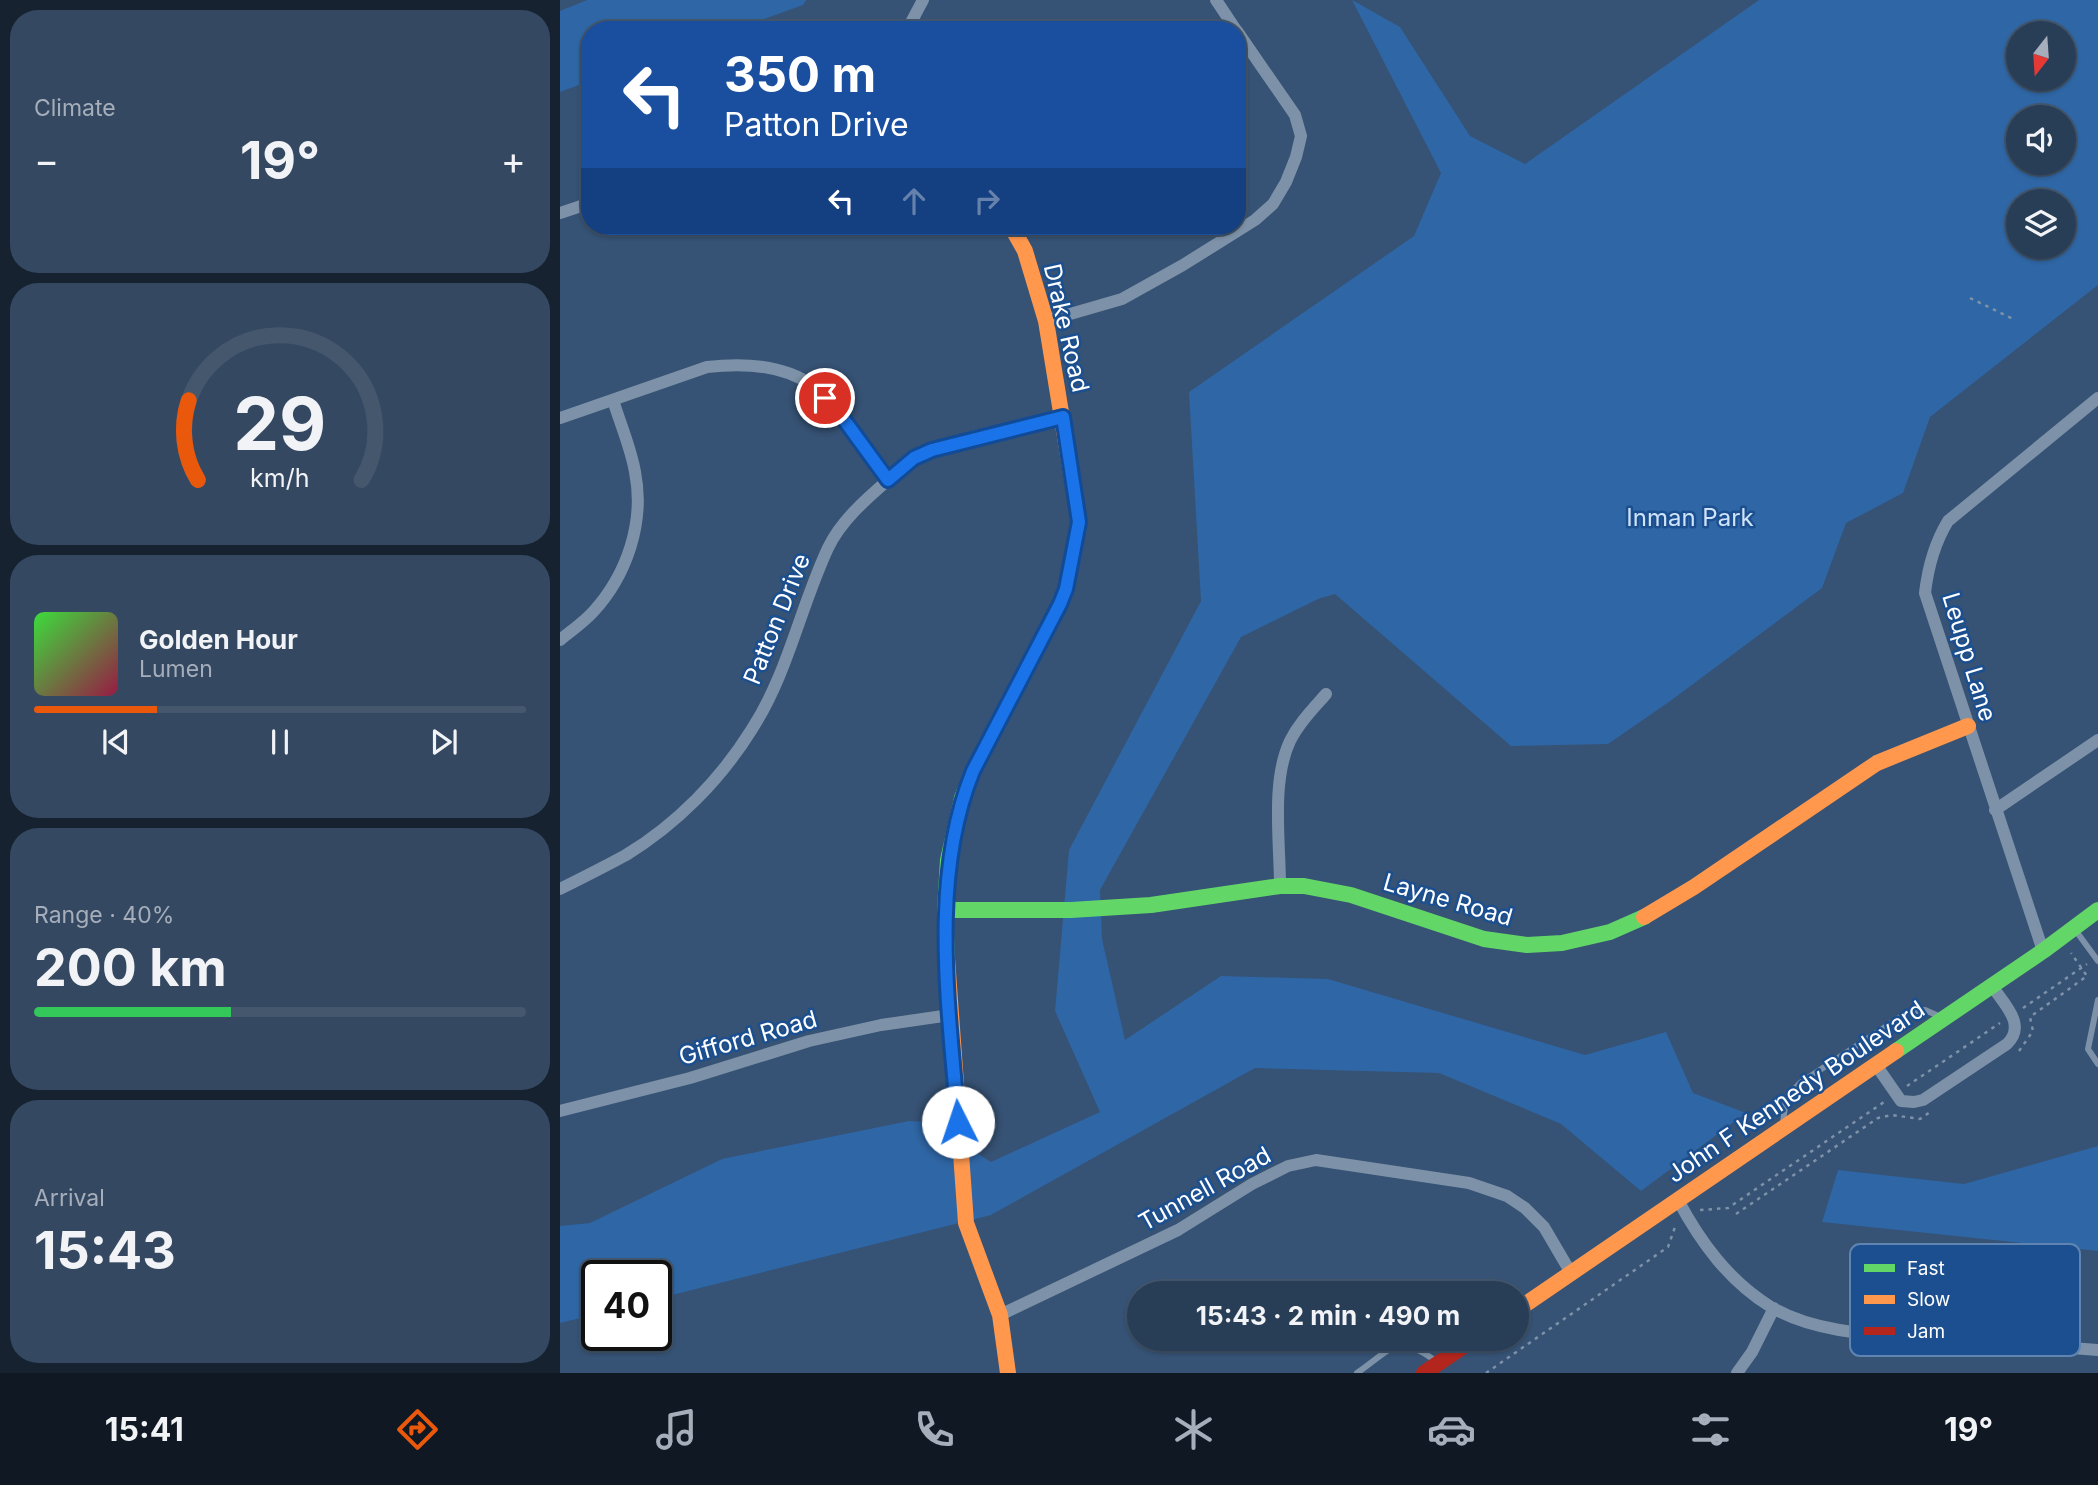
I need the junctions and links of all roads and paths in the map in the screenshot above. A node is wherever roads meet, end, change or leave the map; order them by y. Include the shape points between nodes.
1 (923, 0) edge
2 (1216, 0) edge
3 (912, 21) edge
4 (1231, 21) edge
5 (1246, 43) edge
6 (581, 206) edge
7 (560, 213) edge
8 (1246, 226) edge
9 (1016, 235) edge
10 (1231, 235) edge
11 (1969, 298) dead end
12 (2012, 319) dead end
13 (1046, 321) junction
14 (2098, 398) edge
15 (613, 400) junction
16 (1063, 417) junction
17 (560, 418) edge
18 (888, 480) junction
19 (560, 640) edge
20 (1326, 694) dead end
21 (1968, 726) junction
22 (2098, 740) edge
23 (1996, 810) junction
24 (1280, 886) junction
25 (560, 889) edge
26 (945, 910) junction
27 (2098, 910) edge
28 (2074, 929) junction
29 (2043, 951) junction
30 (2098, 961) edge
31 (1992, 986) junction
32 (2098, 1000) edge
33 (950, 1014) junction
34 (1944, 1018) junction
35 (2098, 1064) edge
36 (1876, 1065) junction
37 (560, 1111) edge
38 (1782, 1128) junction
39 (1678, 1200) junction
40 (1675, 1227) dead end
41 (1571, 1273) junction
42 (1529, 1302) edge
43 (1773, 1308) junction
44 (1000, 1315) junction
45 (1850, 1330) edge
46 (2080, 1349) edge
47 (2098, 1350) edge
48 (1456, 1351) edge
49 (1439, 1363) junction
50 (1008, 1373) edge
51 (1357, 1373) edge
52 (1424, 1373) edge
53 (1486, 1373) edge
54 (1737, 1373) edge

1 - 3 street
2 - 4 street
5 - 8 street via 1295,116 1301,135 1291,170 1273,204
6 - 7 street
9 - 13 street, Drake Road
10 - 13 street via 1122,299
11 - 12 path
13 - 16 street, Drake Road
14 - 21 street, Leupp Lane via 1948,521 1938,537 1925,593
15 - 17 street
15 - 18 street via 707,367 763,366 812,385 837,410
15 - 19 street via 635,471 639,506 634,531 615,584 593,613
16 - 18 street, Patton Drive via 932,450 914,458
16 - 26 street, Drake Road via 1079,522 1066,589 962,798 948,860
18 - 25 street, Patton Drive via 846,520 829,547 780,676 731,760 673,821 627,854
20 - 24 street via 1305,718 1283,761
21 - 23 street, Leupp Lane
21 - 24 street, Layne Road via 1877,763 1694,887 1610,932 1527,945 1484,939 1351,895
22 - 23 street
23 - 29 street, Leupp Lane
24 - 26 street, Layne Road via 1151,905
26 - 33 street, Drake Road
27 - 28 street, John F Kennedy Boulevard
28 - 29 street, John F Kennedy Boulevard
28 - 30 lane
29 - 31 street, John F Kennedy Boulevard
31 - 34 street, John F Kennedy Boulevard
31 - 36 street via 2016,1023 2016,1032 2007,1044 1914,1102 1901,1101
32 - 35 lane via 2088,1049
33 - 37 street, Gifford Road via 809,1041
33 - 44 street, Drake Road via 966,1223
34 - 36 street, John F Kennedy Boulevard
34 - 38 lane via 1925,1010 1908,1012 1800,1083 1786,1098
36 - 38 street, John F Kennedy Boulevard
38 - 39 street, John F Kennedy Boulevard
39 - 41 street, John F Kennedy Boulevard
39 - 43 street via 1727,1273
40 - 53 path via 1668,1247
41 - 42 street, John F Kennedy Boulevard
41 - 44 street, Tunnell Road via 1544,1227 1507,1196 1469,1183 1316,1160 1289,1166 1252,1184 1178,1230
43 - 45 street via 1804,1322
43 - 54 street
44 - 50 street, Drake Road
46 - 47 street
48 - 49 street
49 - 51 lane via 1405,1344
49 - 52 street

